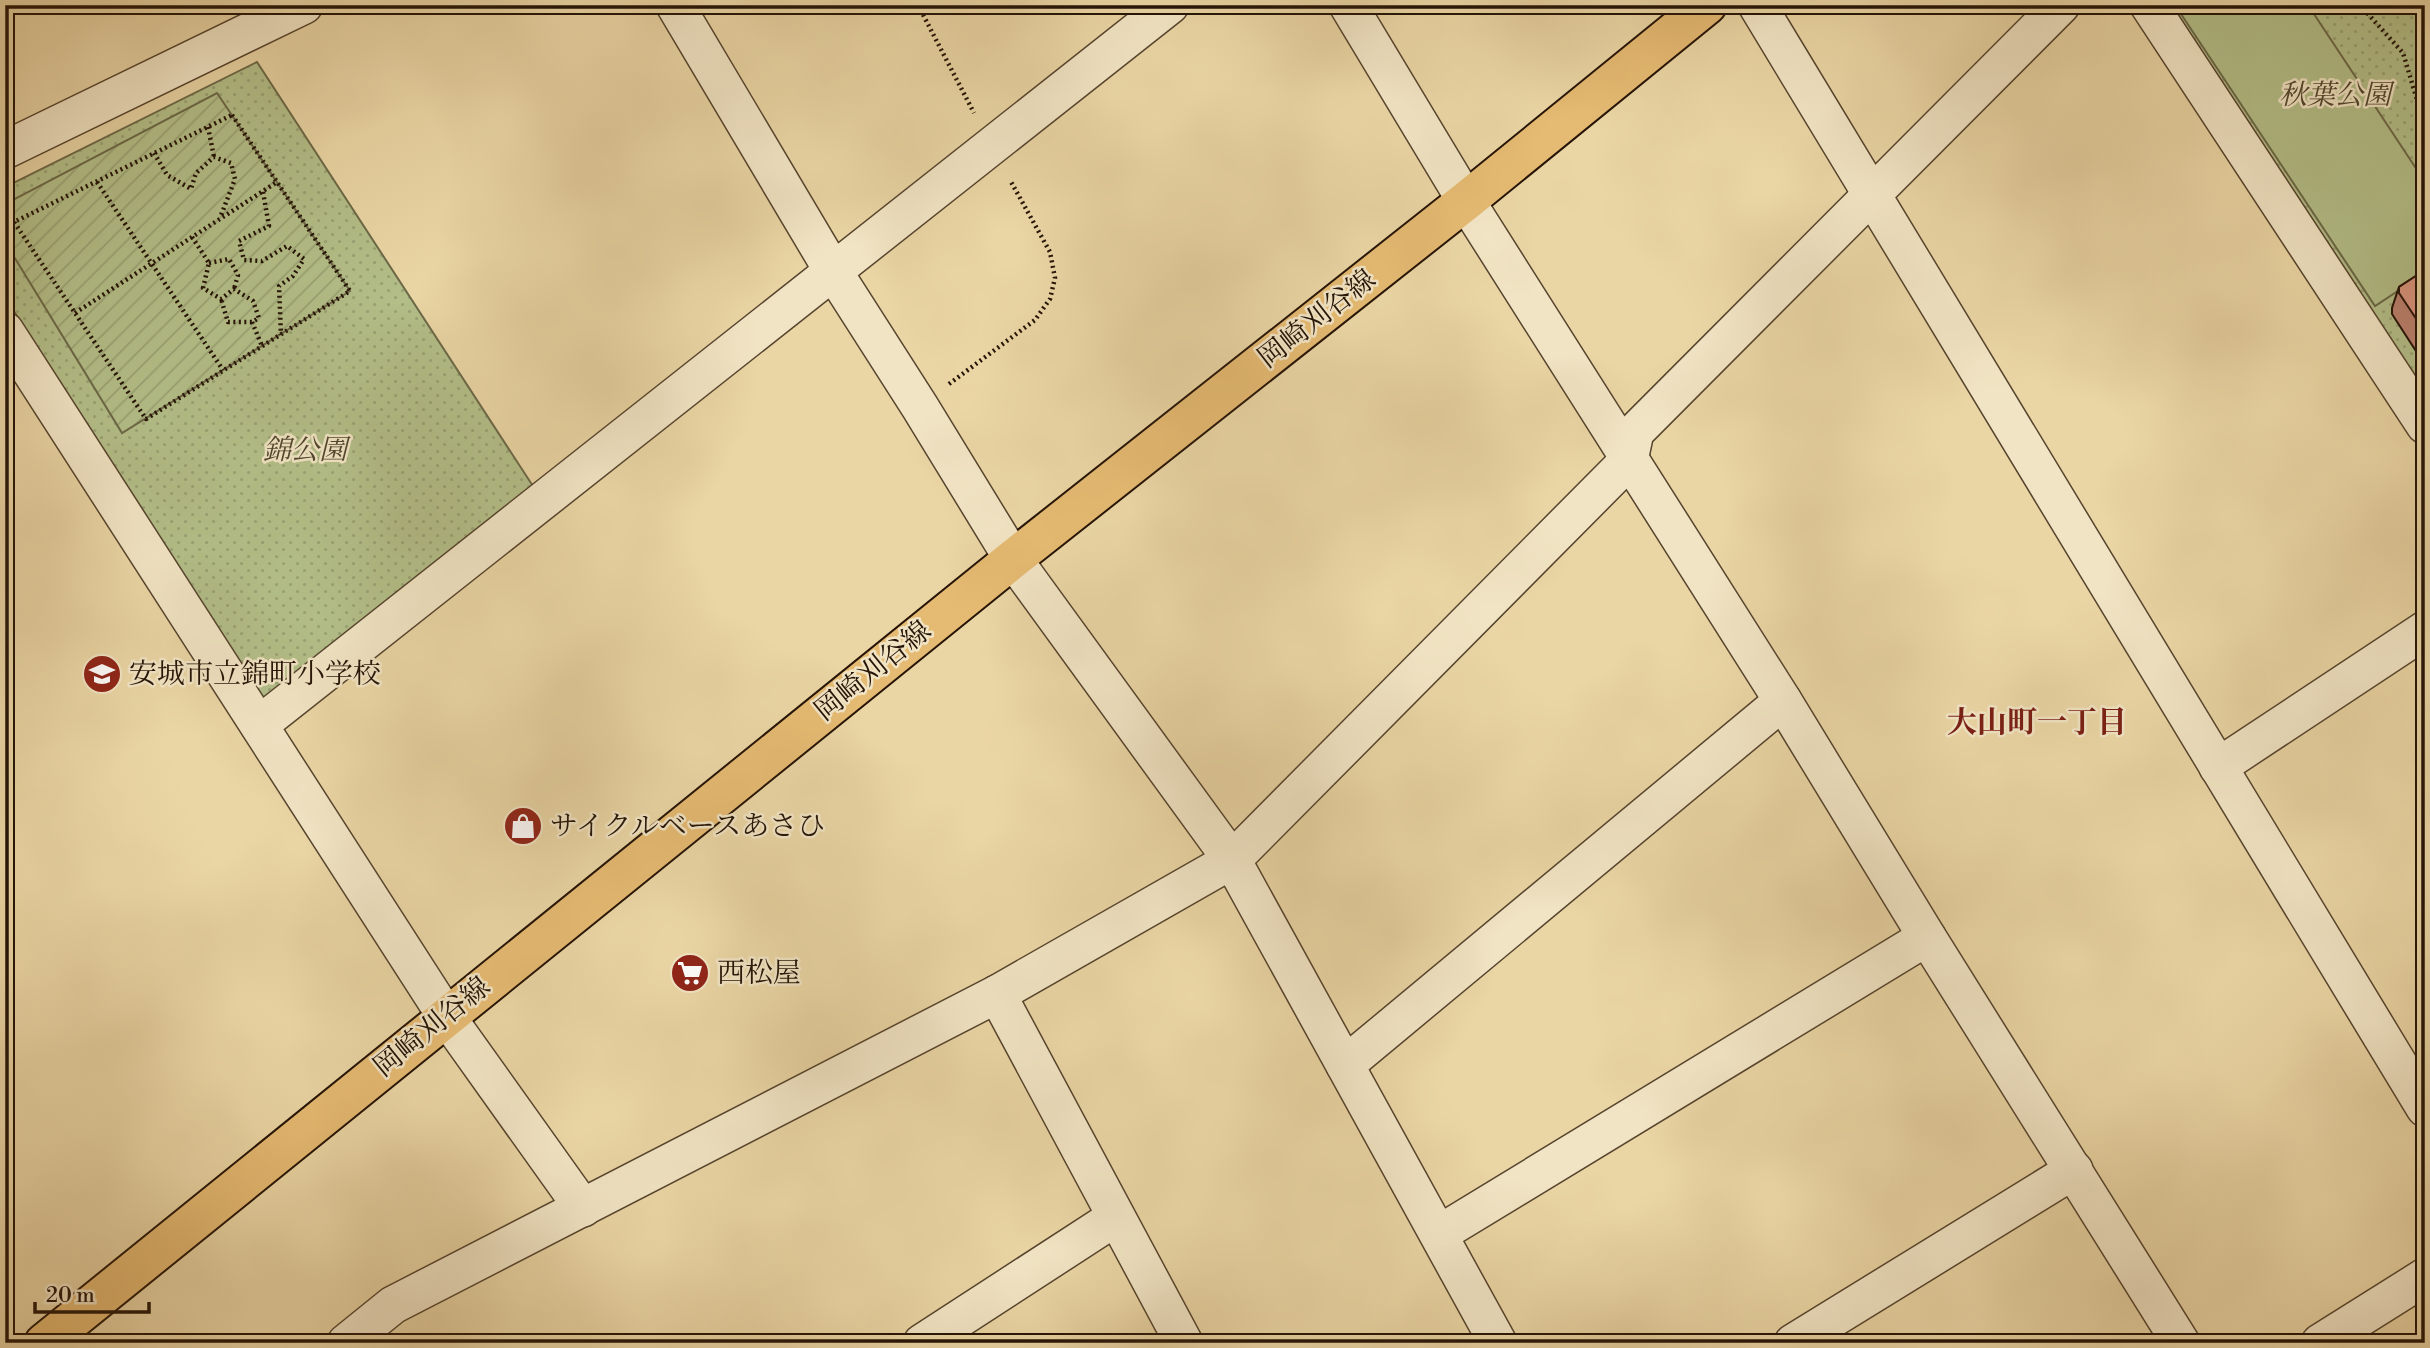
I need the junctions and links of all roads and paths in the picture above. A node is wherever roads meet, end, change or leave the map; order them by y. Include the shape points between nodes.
1 (304, 5) edge
2 (918, 5) edge
3 (1170, 5) edge
4 (1348, 5) edge
5 (1707, 5) edge
6 (1757, 5) edge
7 (2061, 5) edge
8 (2149, 5) edge
9 (2360, 5) edge
10 (683, 9) edge
11 (2425, 126) edge
12 (208, 127) junction
13 (991, 146) junction
14 (5, 150) edge
15 (154, 153) junction
16 (214, 157) junction
17 (97, 182) junction
18 (277, 182) junction
19 (263, 192) junction
20 (1873, 196) junction
21 (1466, 201) junction
22 (220, 219) junction
23 (192, 237) junction
24 (209, 263) junction
25 (833, 271) junction
26 (234, 289) junction
27 (221, 299) junction
28 (75, 313) junction
29 (251, 322) junction
30 (5, 331) edge
31 (281, 334) junction
32 (262, 346) junction
33 (223, 370) junction
34 (920, 407) junction
35 (2425, 425) edge
36 (1629, 460) junction
37 (1013, 559) junction
38 (2425, 630) edge
39 (1783, 701) junction
40 (259, 725) junction
41 (2218, 767) junction
42 (1232, 860) junction
43 (1927, 937) junction
44 (997, 994) junction
45 (446, 1016) junction
46 (1345, 1065) junction
47 (2425, 1108) edge
48 (2074, 1170) junction
49 (583, 1208) junction
50 (1116, 1217) junction
51 (1439, 1234) junction
52 (2425, 1277) edge
53 (44, 1343) edge
54 (346, 1343) edge
55 (922, 1343) edge
56 (1184, 1343) edge
57 (1498, 1343) edge
58 (1793, 1343) edge
59 (2181, 1343) edge
60 (2320, 1343) edge

1 - 14 street
2 - 13 path
3 - 13 street
4 - 21 street
5 - 21 main road, 岡崎刈谷線
6 - 20 street
7 - 20 street
8 - 35 street
9 - 11 path via 2403,52
10 - 25 street
12 - 15 path
12 - 16 path
12 - 18 path via 232,116
13 - 25 street
13 - 34 path via 1050,252 1055,278 1050,299 1035,320
15 - 16 path via 167,174 191,190 196,173
15 - 17 path
16 - 22 path via 231,163 235,179
17 - 28 path via 14,222
17 - 33 path
18 - 19 path
18 - 31 path via 350,291
19 - 22 path
19 - 31 path via 269,226 239,241 244,260 262,261 287,246 304,258 293,276 279,286
20 - 36 street via 1635,432
20 - 41 street
21 - 36 street
21 - 37 main road, 岡崎刈谷線
22 - 23 path
23 - 24 path
23 - 28 path
24 - 26 path via 229,259 238,275
24 - 27 path via 203,288
25 - 34 street
25 - 40 street
26 - 27 path
26 - 29 path via 253,301 259,318
27 - 29 path via 228,322
28 - 33 path via 146,419
29 - 32 path
30 - 40 street
31 - 32 path
32 - 33 path
34 - 37 street
36 - 39 street
36 - 42 street
37 - 42 street
37 - 45 main road, 岡崎刈谷線
38 - 41 street
39 - 43 street
39 - 46 street
40 - 45 street
41 - 47 street
42 - 44 street
42 - 46 street
43 - 48 street
43 - 51 street
44 - 49 street
44 - 50 street
45 - 49 street
45 - 53 main road, 岡崎刈谷線
46 - 51 street
48 - 58 street
48 - 59 street
49 - 54 street via 393,1305
50 - 55 street
50 - 56 street
51 - 57 street
52 - 60 street

